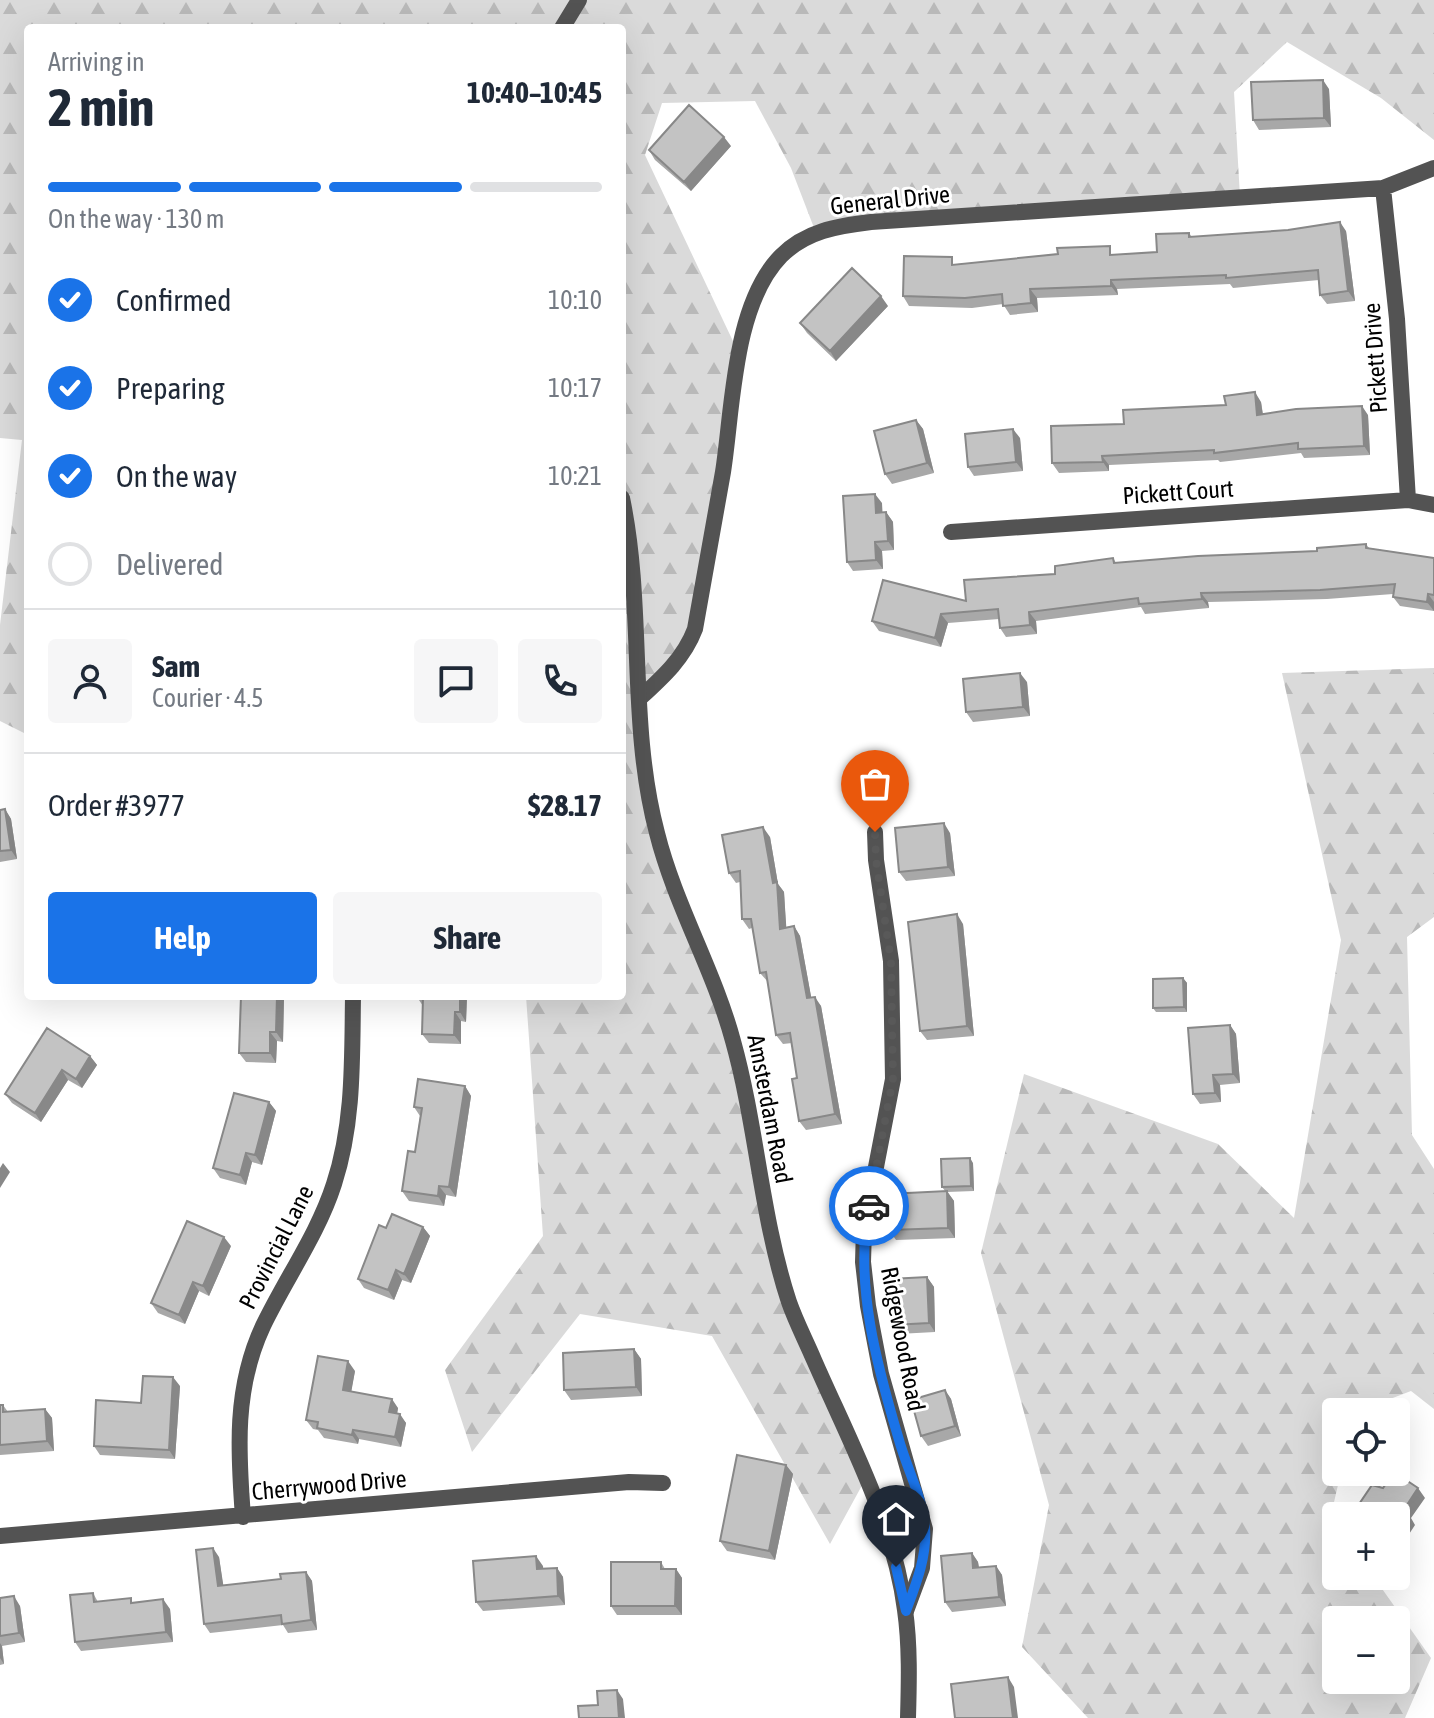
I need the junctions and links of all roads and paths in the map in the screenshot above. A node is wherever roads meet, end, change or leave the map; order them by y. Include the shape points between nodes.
1 (579, 0) edge
2 (564, 24) edge
3 (1434, 168) edge
4 (1383, 188) junction
5 (1408, 500) junction
6 (1434, 505) edge
7 (626, 531) edge
8 (951, 532) dead end
9 (640, 698) junction
10 (875, 832) dead end
11 (353, 1000) edge
12 (663, 1483) dead end
13 (243, 1517) junction
14 (0, 1536) edge
15 (906, 1611) junction
16 (908, 1718) edge

1 - 2 street
3 - 4 street, General Drive
4 - 5 street, Pickett Drive
4 - 9 street, General Drive via 871,222 835,226 796,244 780,257 751,306 695,629 670,671
5 - 6 street
5 - 8 street, Pickett Court
7 - 9 street, Amsterdam Road
9 - 15 street, Amsterdam Road via 657,835 734,1042 769,1230 790,1304 866,1478
10 - 15 street, Ridgewood Road via 891,961 893,1079 864,1229 863,1262 881,1374 925,1529 922,1568
11 - 13 street, Provincial Lane via 347,1138 334,1186 263,1326 242,1389
12 - 13 street, Cherrywood Drive
13 - 14 street, Cherrywood Drive
15 - 16 street, Amsterdam Road

